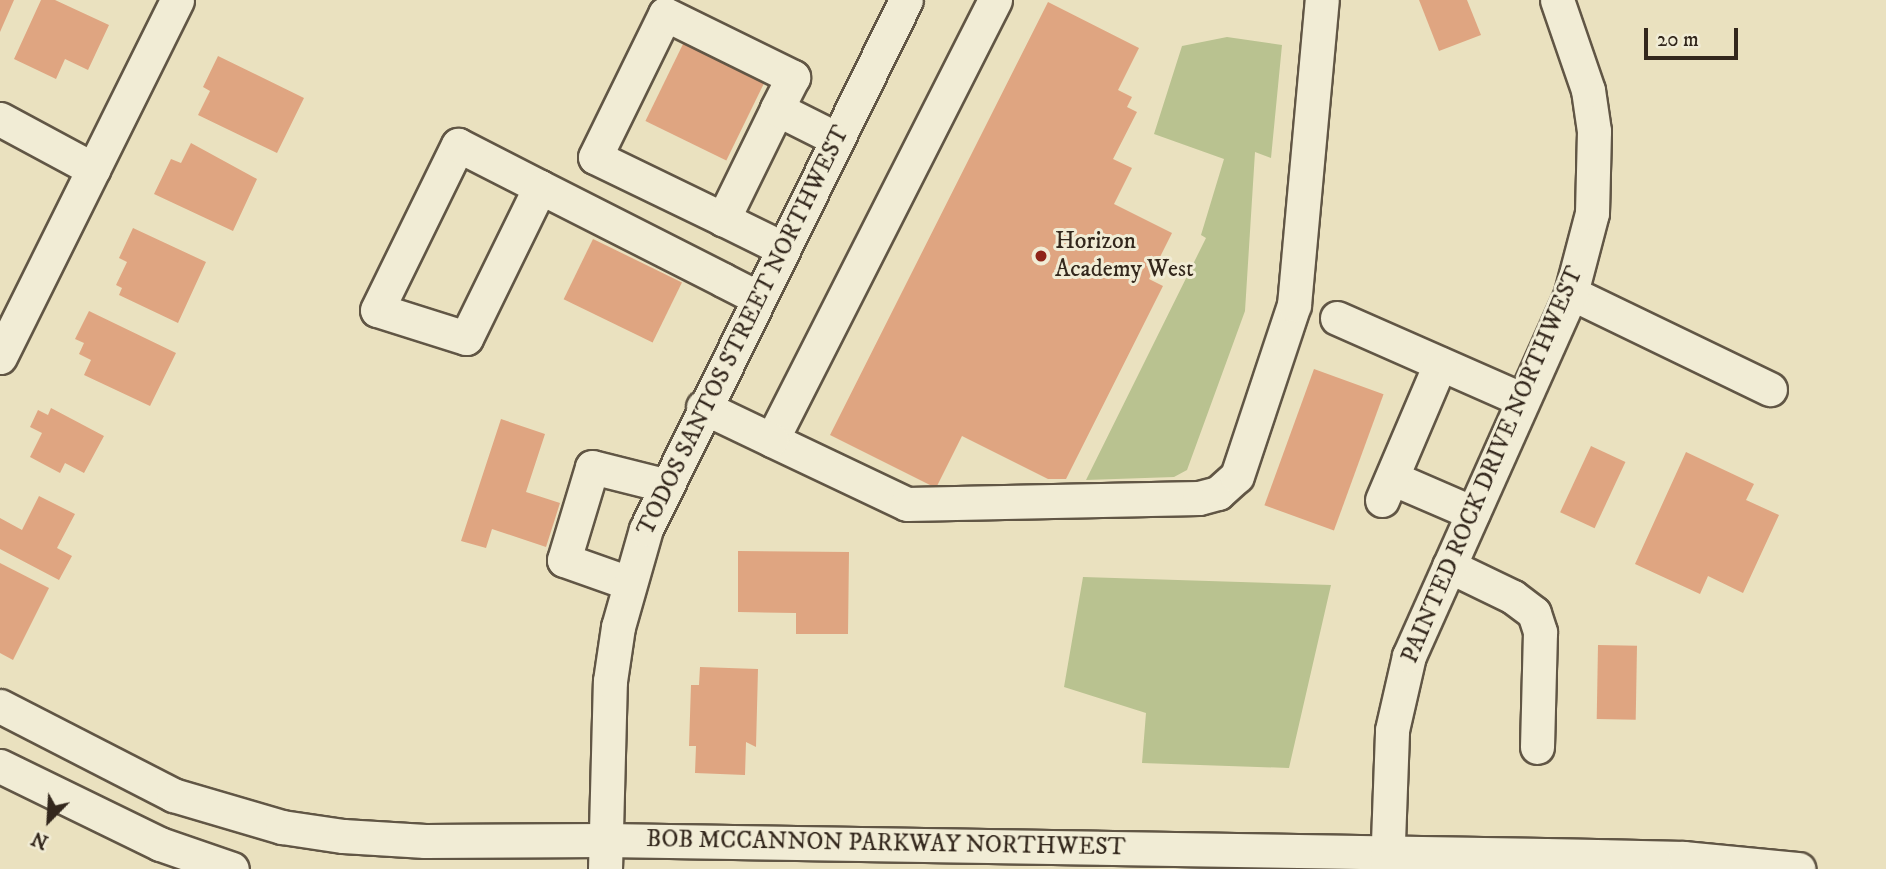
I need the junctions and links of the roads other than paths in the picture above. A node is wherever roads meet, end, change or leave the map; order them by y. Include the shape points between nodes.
1 (177, 0) edge
2 (906, 0) edge
3 (995, 0) edge
4 (1322, 0) edge
5 (1557, 0) edge
6 (777, 109) junction
7 (0, 119) edge
8 (836, 139) junction
9 (93, 169) junction
10 (540, 187) junction
11 (723, 219) junction
12 (782, 248) junction
13 (1571, 293) junction
14 (758, 298) junction
15 (1337, 318) dead end
16 (0, 357) edge
17 (1440, 364) junction
18 (1770, 389) dead end
19 (1523, 400) junction
20 (703, 407) junction
21 (772, 440) junction
22 (664, 485) junction
23 (1473, 513) junction
24 (1449, 566) junction
25 (629, 583) junction
26 (0, 706) edge
27 (1537, 747) dead end
28 (0, 766) edge
29 (605, 854) edge
30 (424, 855) edge
31 (1388, 860) edge
32 (1545, 862) edge
33 (232, 869) edge
34 (1798, 869) edge

1 - 9 street
2 - 8 street, TODOS SANTOS STREET NORTHWEST
3 - 21 street
4 - 21 street via 1292,314 1243,463 1227,487 1199,498 919,506 888,497
5 - 13 street, PAINTED ROCK DRIVE NORTHWEST via 1578,50 1594,131 1592,213
6 - 8 street
6 - 11 street
6 - 11 street via 793,76 665,14 595,157
7 - 9 street
8 - 12 street, TODOS SANTOS STREET NORTHWEST
9 - 16 street
10 - 10 street via 458,145 377,310 466,338
10 - 14 street
11 - 12 street
12 - 14 street, TODOS SANTOS STREET NORTHWEST
13 - 18 street
13 - 19 street, PAINTED ROCK DRIVE NORTHWEST
14 - 20 street, TODOS SANTOS STREET NORTHWEST
15 - 17 street
17 - 19 street
17 - 23 street via 1387,489
19 - 23 street, PAINTED ROCK DRIVE NORTHWEST
20 - 21 street
20 - 22 street, TODOS SANTOS STREET NORTHWEST
22 - 25 street, TODOS SANTOS STREET NORTHWEST
22 - 25 street via 592,467 564,560
23 - 24 street, PAINTED ROCK DRIVE NORTHWEST
24 - 27 street via 1513,597 1534,613 1540,632
24 - 31 street, PAINTED ROCK DRIVE NORTHWEST via 1409,656 1398,693 1391,743
25 - 29 street, TODOS SANTOS STREET NORTHWEST via 610,681
26 - 30 street, BOB MCCANNON PARKWAY NORTHWEST via 185,799 282,827
28 - 33 street via 160,844
29 - 30 street, BOB MCCANNON PARKWAY NORTHWEST
29 - 31 street, BOB MCCANNON PARKWAY NORTHWEST
31 - 32 street, BOB MCCANNON PARKWAY NORTHWEST
32 - 34 street, BOB MCCANNON PARKWAY NORTHWEST via 1684,858

